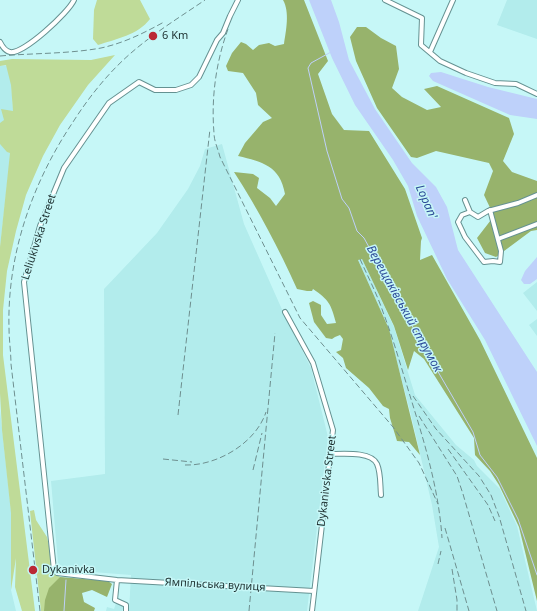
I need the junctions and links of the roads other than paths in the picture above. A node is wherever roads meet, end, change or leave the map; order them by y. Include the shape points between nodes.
1 (74, 0) edge
2 (238, 0) edge
3 (385, 0) edge
4 (453, 0) edge
5 (0, 42) edge
6 (430, 52) junction
7 (537, 94) edge
8 (537, 195) edge
9 (465, 200) dead end
10 (490, 210) junction
11 (470, 212) junction
12 (537, 224) edge
13 (498, 239) junction
14 (285, 312) dead end
15 (330, 454) junction
16 (381, 495) dead end
17 (57, 573) joint
18 (117, 580) junction
19 (314, 591) junction
20 (126, 611) edge
21 (312, 611) edge

1 - 5 street via 65,13 43,34 15,52 9,52
2 - 17 street, Leliukivska Street via 199,76 191,85 176,90 155,90 139,82 109,103 64,168 25,273 54,570
3 - 6 street via 422,18 421,45
4 - 6 street
6 - 7 street via 440,61 466,73 495,83 516,84
8 - 10 street
9 - 11 street
10 - 11 street via 478,217
10 - 13 street
11 - 13 street via 462,215 458,222 465,237 484,262 500,262
12 - 13 street
14 - 15 street, Dykanivska Street via 313,363 333,430
15 - 16 street via 371,457 379,469
15 - 19 street, Dykanivska Street
17 - 18 street, Ямпільська вулиця
18 - 19 street, Ямпільська вулиця
18 - 20 street via 115,600 126,605
19 - 21 street, Dykanivska Street

